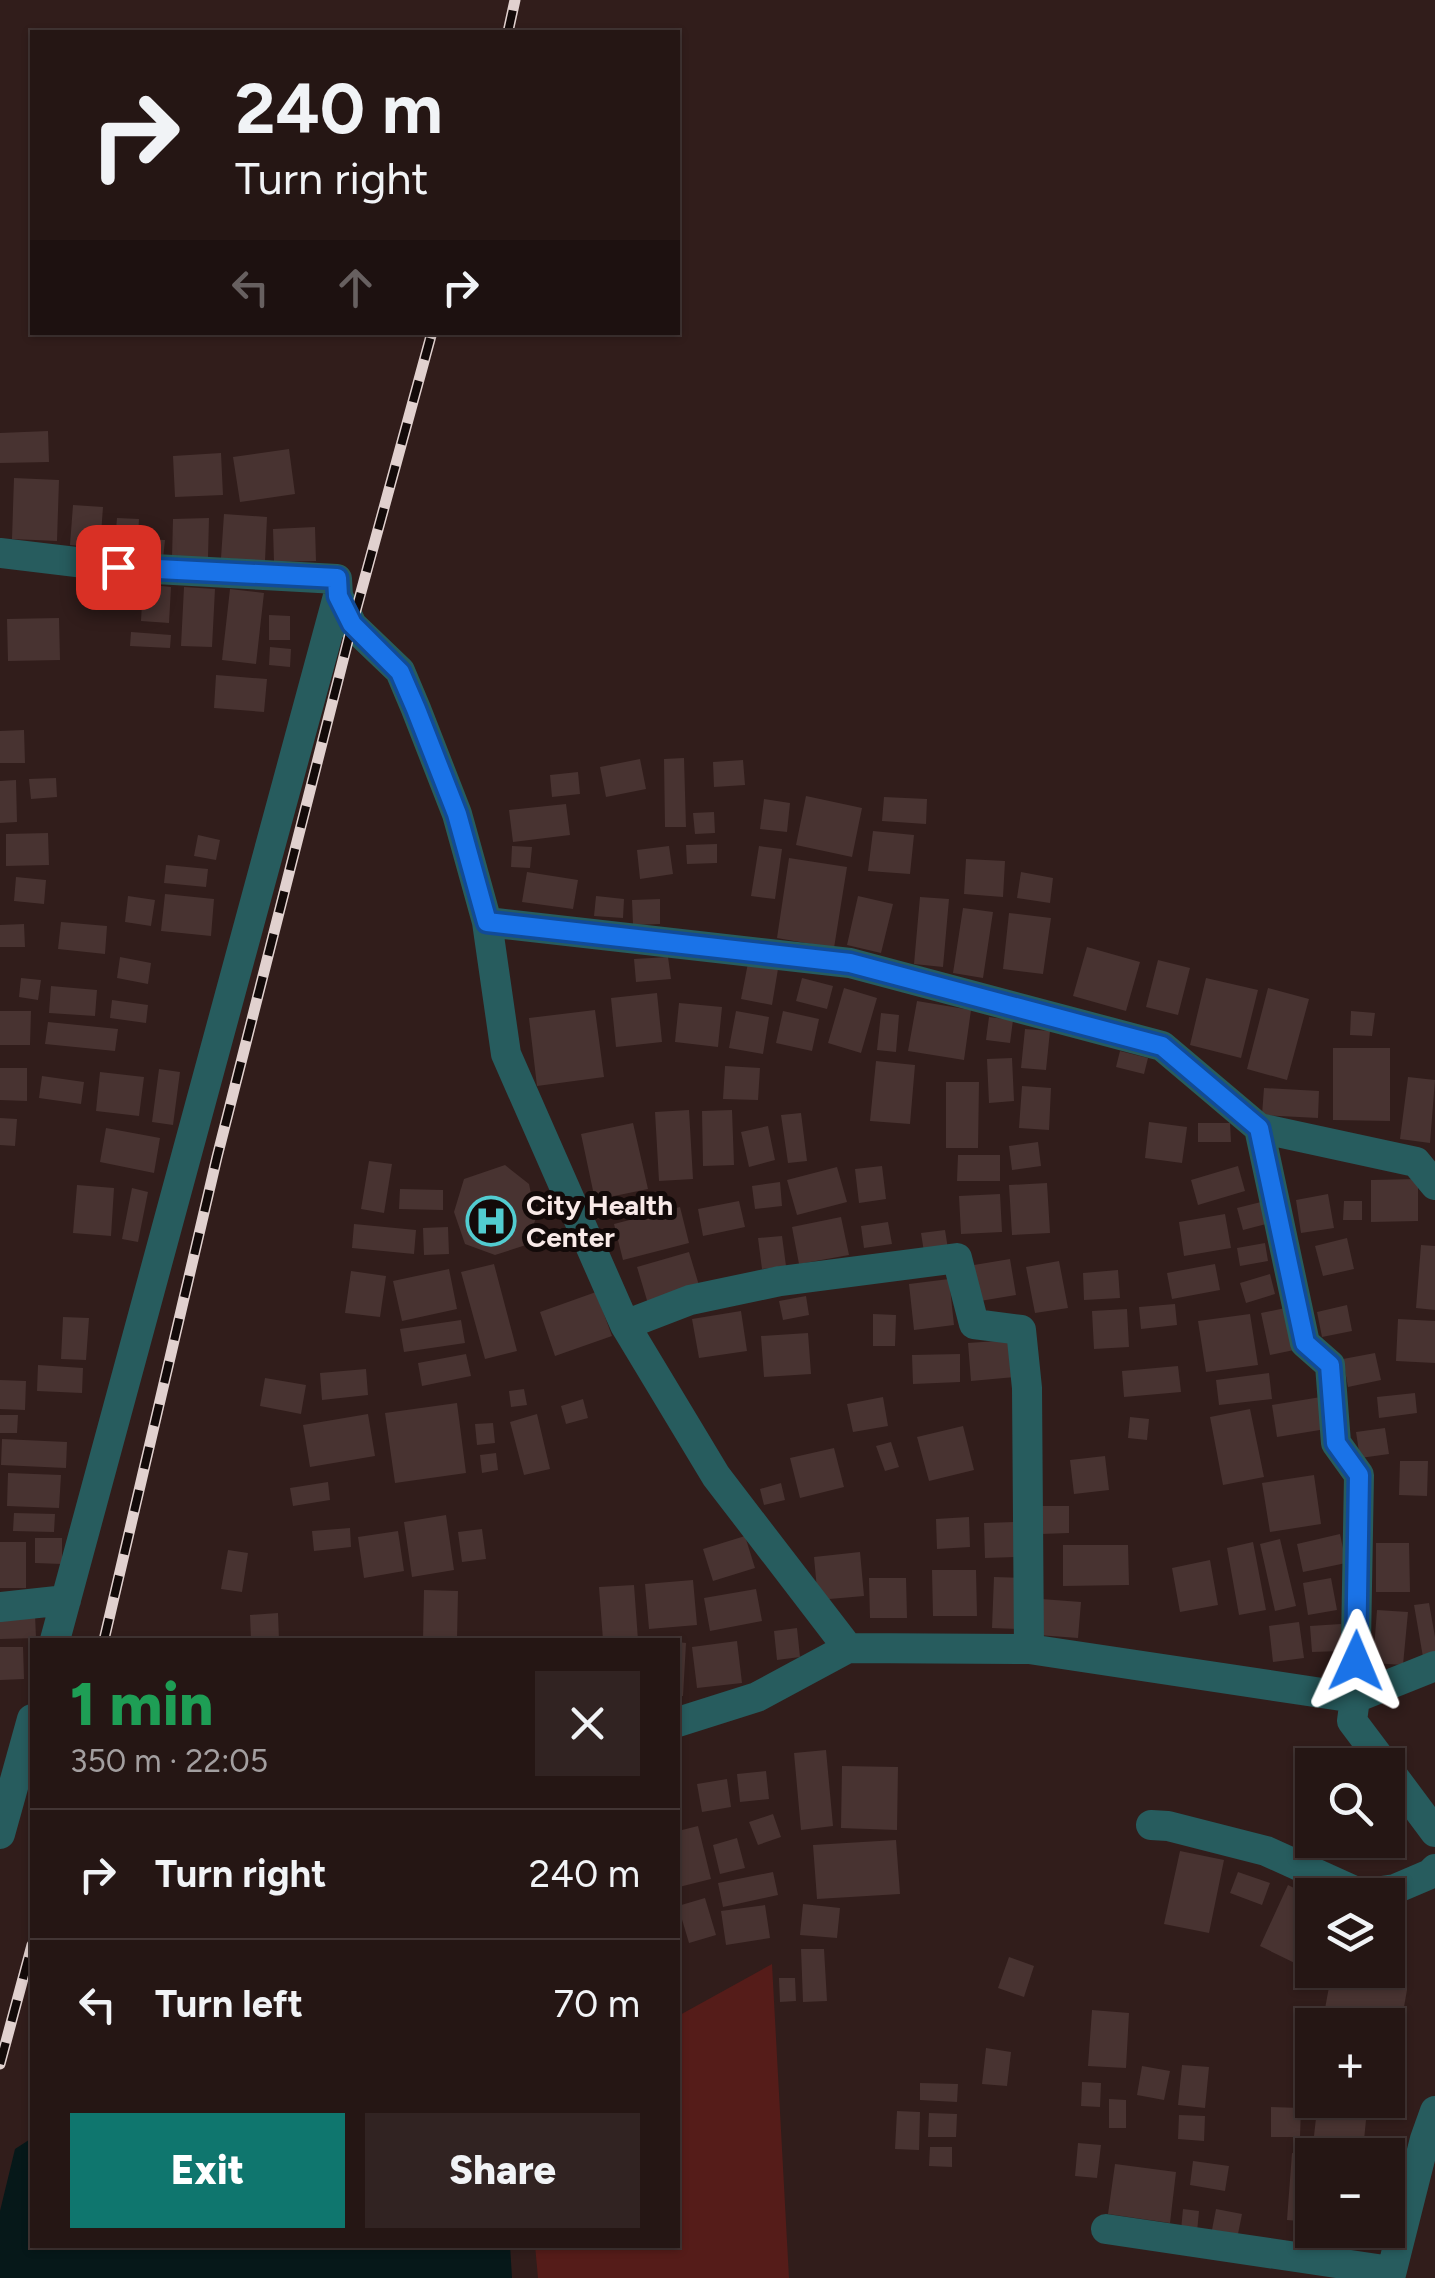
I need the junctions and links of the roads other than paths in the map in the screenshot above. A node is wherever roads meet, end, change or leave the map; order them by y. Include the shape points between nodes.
1 (0, 553) edge
2 (338, 596) junction
3 (487, 922) junction
4 (1259, 1128) junction
5 (1435, 1185) edge
6 (624, 1325) junction
7 (66, 1600) junction
8 (0, 1607) edge
9 (56, 1638) edge
10 (848, 1648) junction
11 (1029, 1649) junction
12 (1435, 1666) edge
13 (1355, 1698) junction
14 (680, 1721) edge
15 (30, 1726) edge
16 (1372, 1748) edge
17 (1405, 1792) edge
18 (1152, 1825) dead end
19 (1435, 1832) edge
20 (0, 1834) edge
21 (1435, 1870) edge
22 (1435, 2111) edge
23 (1106, 2229) dead end
24 (1390, 2275) edge

1 - 2 street via 118,567 337,578
2 - 3 street via 352,624 400,672 457,814
2 - 7 street
3 - 4 street via 850,963 1162,1046
3 - 6 street via 506,1054
4 - 5 street via 1416,1162
4 - 13 street via 1305,1343 1330,1365 1336,1443 1359,1475
6 - 10 street via 716,1476
6 - 11 street via 690,1300 780,1281 958,1258 974,1324 1021,1330
7 - 8 street
7 - 9 street
10 - 11 street
10 - 14 street via 757,1697
11 - 13 street
12 - 13 street
13 - 16 street via 1352,1722
15 - 20 street
17 - 19 street
18 - 21 street via 1266,1851 1362,1894 1394,1889
22 - 24 street
23 - 24 street

